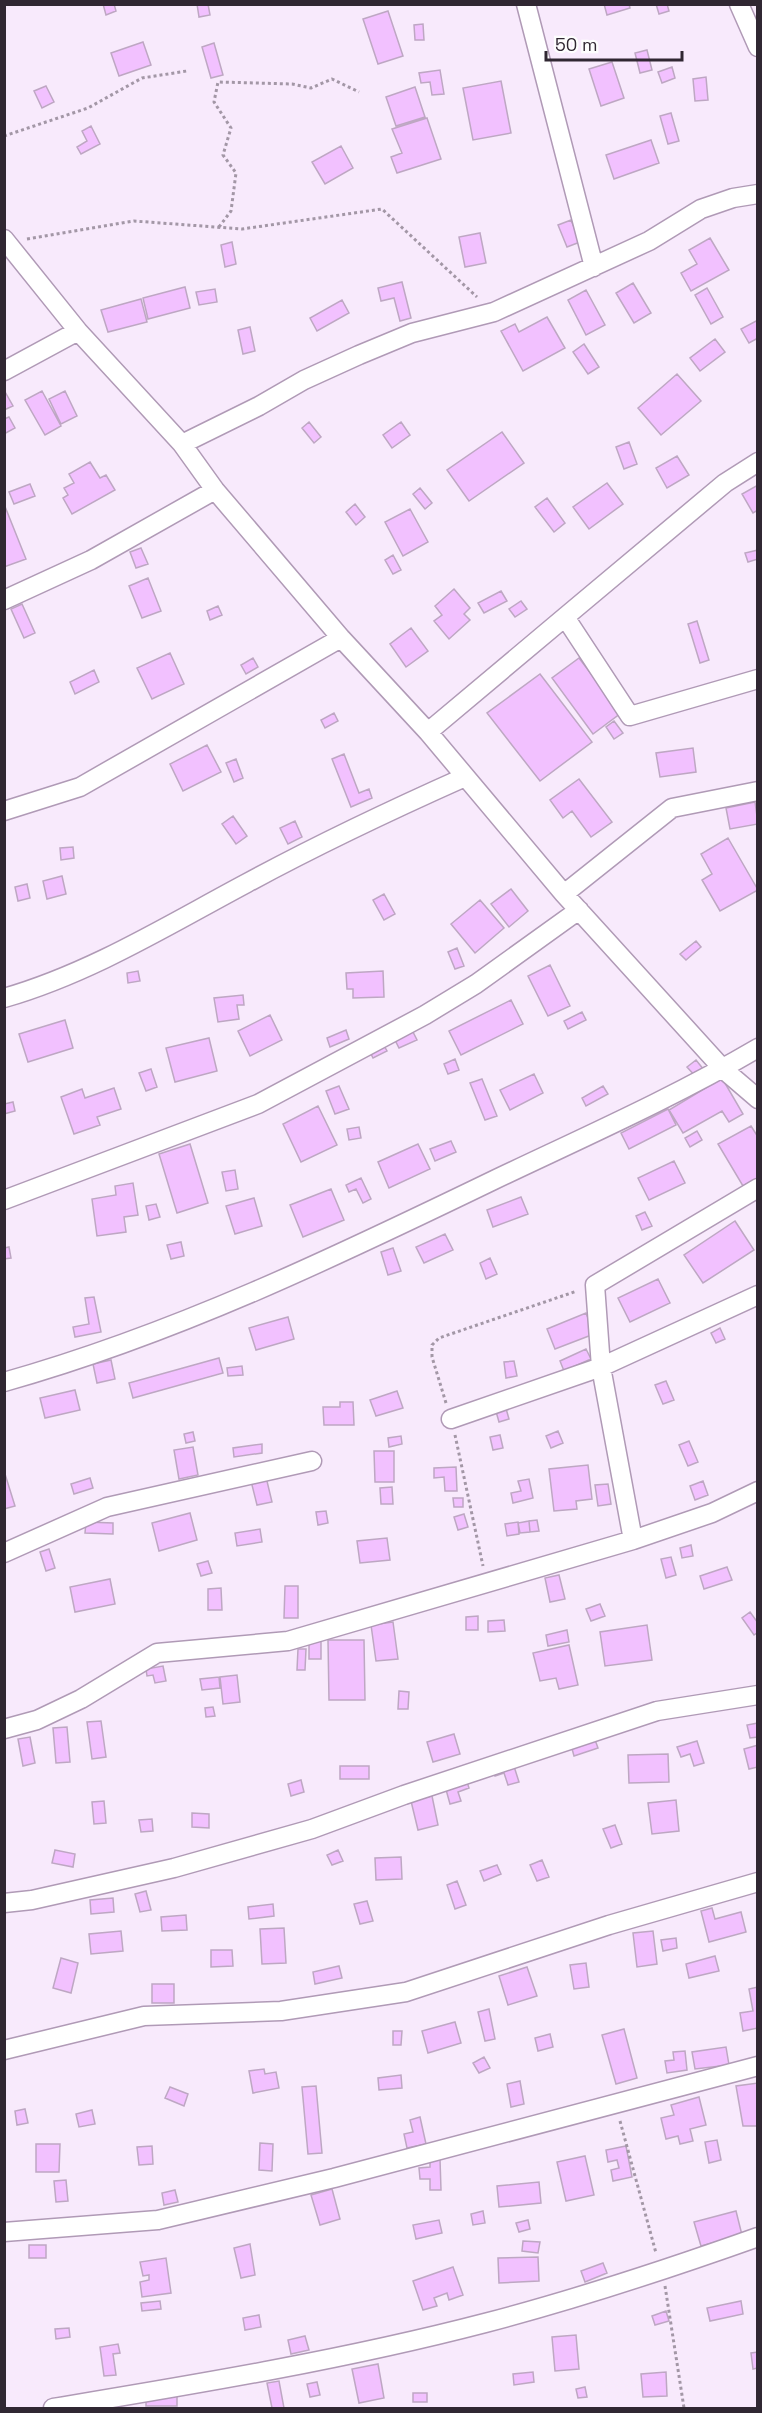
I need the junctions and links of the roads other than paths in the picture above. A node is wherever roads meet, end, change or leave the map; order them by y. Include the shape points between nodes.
1 (526, 4) edge
2 (739, 4) edge
3 (758, 46) edge
4 (758, 194) edge
5 (6, 241) edge
6 (594, 267) junction
7 (78, 331) junction
8 (4, 371) edge
9 (182, 444) junction
10 (758, 462) edge
11 (215, 490) junction
12 (4, 600) edge
13 (565, 617) junction
14 (341, 638) junction
15 (758, 679) edge
16 (428, 732) junction
17 (465, 777) junction
18 (758, 791) edge
19 (4, 811) edge
20 (564, 894) junction
21 (579, 910) junction
22 (4, 998) edge
23 (758, 1048) edge
24 (723, 1069) junction
25 (758, 1099) edge
26 (758, 1188) edge
27 (4, 1200) edge
28 (758, 1295) edge
29 (601, 1367) junction
30 (4, 1382) edge
31 (451, 1419) road end
32 (312, 1461) dead end
33 (758, 1491) edge
34 (633, 1540) junction
35 (4, 1553) edge
36 (758, 1695) edge
37 (4, 1729) edge
38 (758, 1882) edge
39 (4, 1903) edge
40 (4, 2050) edge
41 (758, 2066) edge
42 (4, 2232) edge
43 (758, 2237) edge
44 (53, 2409) edge

1 - 6 street
2 - 3 street
4 - 6 street via 701,209 649,241
5 - 7 street
6 - 9 street via 494,312 412,333 359,355
7 - 8 street
7 - 9 street
9 - 11 street
10 - 13 street via 725,483
11 - 12 street via 91,561
11 - 14 street
13 - 15 street via 630,716
13 - 16 street
14 - 16 street
14 - 19 street via 80,787
16 - 17 street
17 - 20 street
17 - 22 street via 334,836 51,985
18 - 20 street via 672,808
20 - 21 street
21 - 24 street
21 - 27 street via 476,984 425,1015 258,1104
23 - 24 street
24 - 25 street
24 - 30 street via 240,1299 57,1367
26 - 29 street via 596,1285
28 - 29 street
29 - 31 street
29 - 34 street
32 - 35 street via 107,1507
33 - 34 street via 712,1513
34 - 37 street via 288,1641 157,1653 81,1699 37,1720
36 - 39 street via 657,1711 312,1829 174,1868
38 - 40 street via 609,1925 406,1992 281,2011 144,2016
41 - 42 street via 334,2178 158,2220
43 - 44 street via 661,2272 484,2323 274,2370

